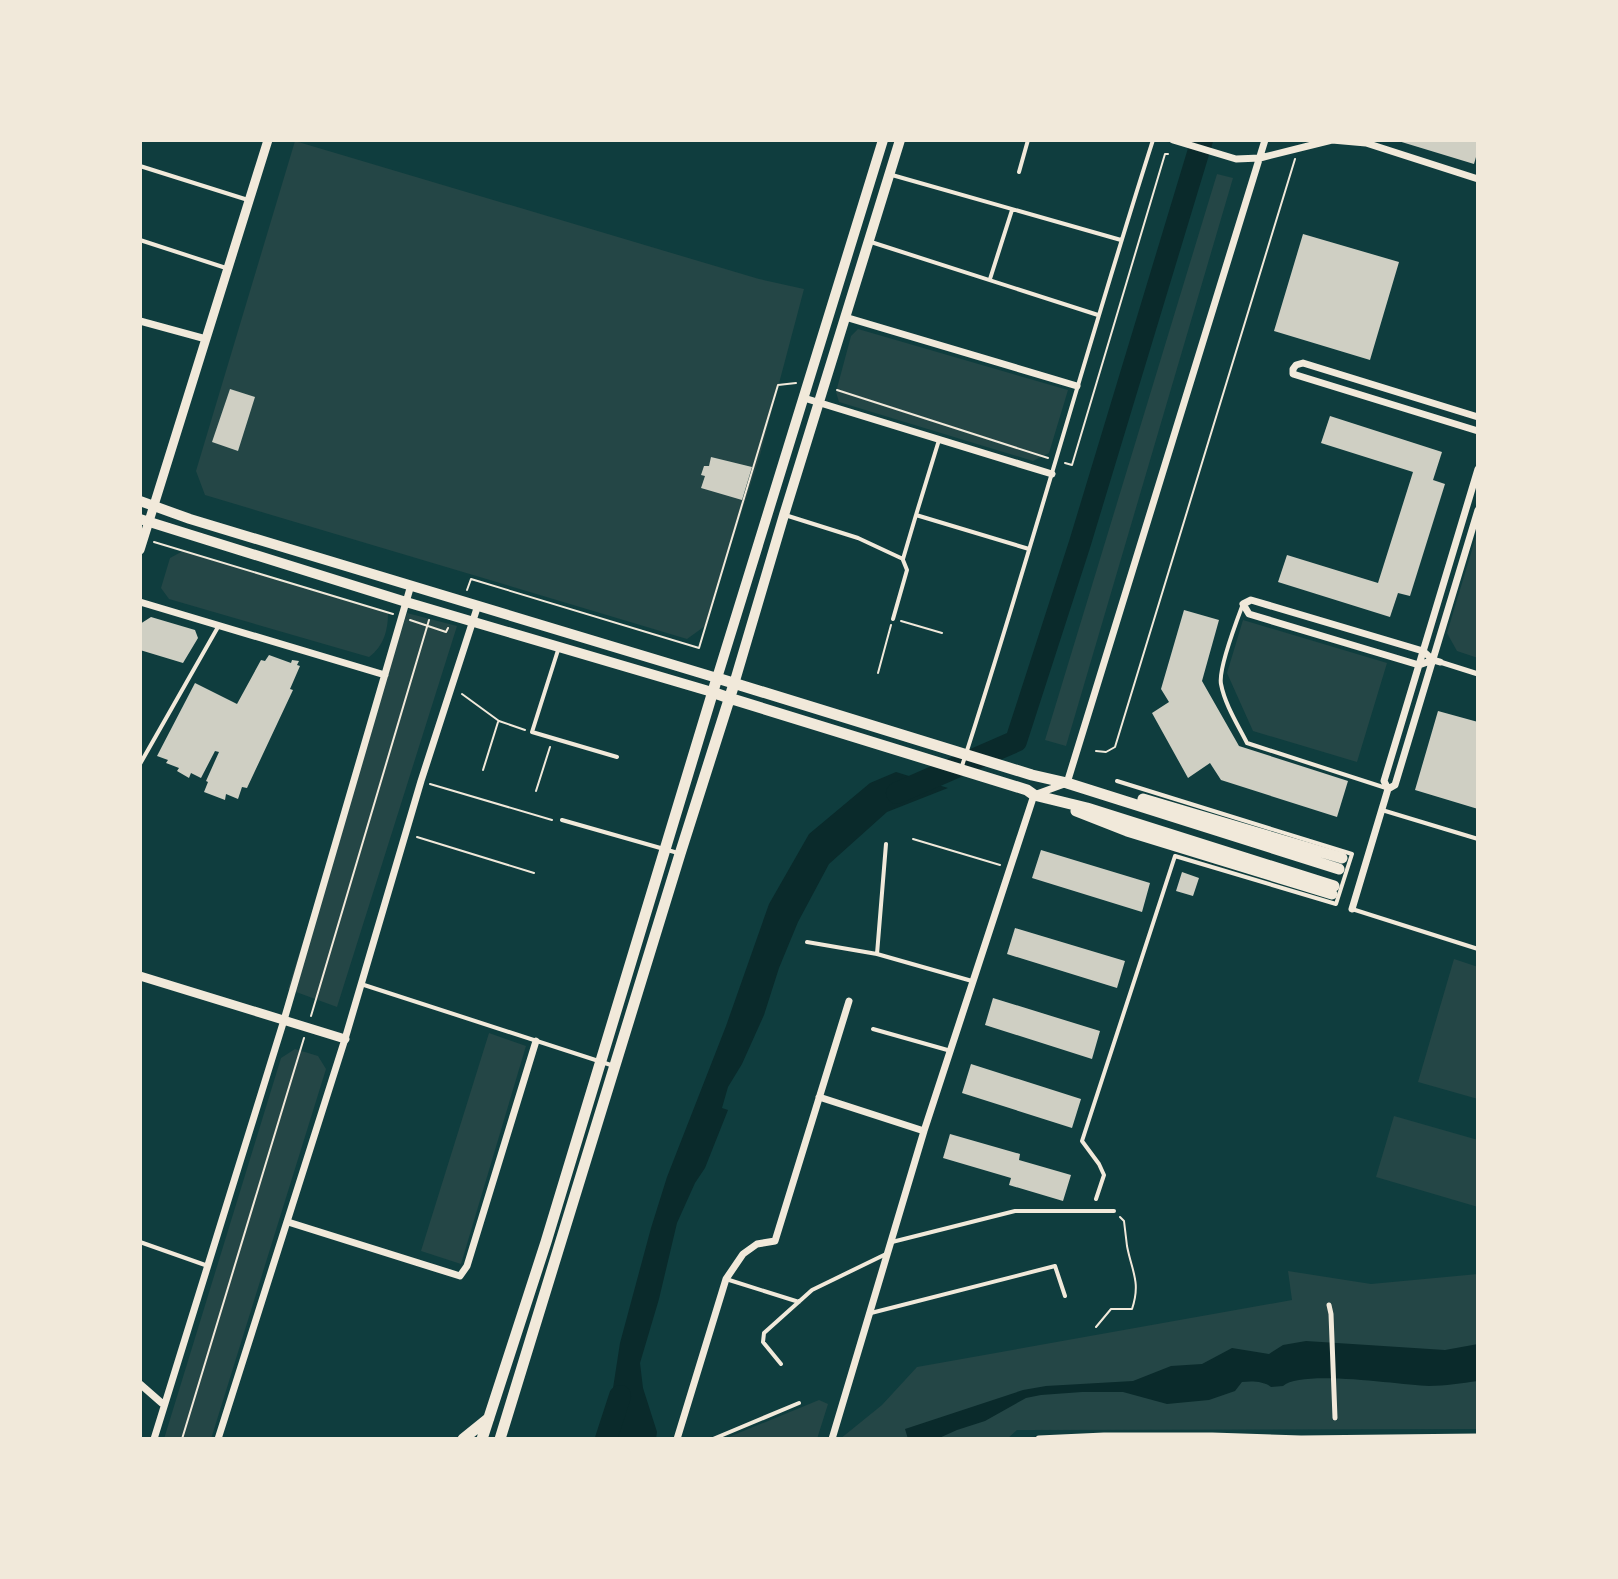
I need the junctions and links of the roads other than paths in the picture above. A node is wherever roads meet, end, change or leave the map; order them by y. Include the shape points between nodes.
1 (268, 140) edge
2 (883, 140) edge
3 (900, 140) edge
4 (1028, 140) edge
5 (1153, 140) edge
6 (1173, 140) edge
7 (1265, 140) edge
8 (1260, 158) junction
9 (140, 166) edge
10 (1019, 172) dead end
11 (889, 175) junction
12 (1478, 179) edge
13 (250, 200) junction
14 (1012, 210) junction
15 (140, 240) edge
16 (1121, 240) junction
17 (869, 241) junction
18 (229, 269) junction
19 (990, 279) junction
20 (1098, 315) junction
21 (845, 317) junction
22 (140, 321) edge
23 (206, 339) junction
24 (1077, 386) junction
25 (804, 398) junction
26 (819, 402) junction
27 (1478, 417) edge
28 (1478, 431) edge
29 (939, 440) junction
30 (1478, 469) edge
31 (1052, 474) junction
32 (140, 501) edge
33 (154, 505) junction
34 (1478, 510) edge
35 (784, 515) junction
36 (916, 515) junction
37 (144, 520) edge
38 (1029, 549) junction
39 (140, 550) edge
40 (903, 559) junction
41 (411, 585) junction
42 (140, 602) edge
43 (406, 602) junction
44 (478, 604) junction
45 (1243, 604) junction
46 (893, 619) road end
47 (472, 620) junction
48 (218, 626) junction
49 (559, 646) junction
50 (1423, 651) junction
51 (1436, 661) junction
52 (1419, 665) junction
53 (1478, 674) edge
54 (385, 675) junction
55 (717, 678) junction
56 (734, 684) junction
57 (712, 692) junction
58 (729, 698) junction
59 (617, 757) dead end
60 (965, 760) junction
61 (140, 764) edge
62 (1117, 781) dead end
63 (1067, 783) junction
64 (1388, 789) junction
65 (1030, 793) junction
66 (1382, 810) junction
67 (562, 820) dead end
68 (1478, 839) edge
69 (886, 844) dead end
70 (665, 850) junction
71 (680, 854) junction
72 (1340, 864) dead end
73 (1333, 890) dead end
74 (1352, 909) joint
75 (807, 942) dead end
76 (1478, 949) edge
77 (877, 954) junction
78 (140, 976) edge
79 (972, 981) junction
80 (361, 984) junction
81 (849, 1001) dead end
82 (284, 1020) junction
83 (873, 1029) dead end
84 (345, 1039) junction
85 (536, 1041) junction
86 (951, 1051) junction
87 (600, 1062) junction
88 (616, 1067) junction
89 (819, 1097) junction
90 (924, 1131) junction
91 (1096, 1199) dead end
92 (1114, 1211) road end
93 (288, 1222) junction
94 (140, 1242) edge
95 (892, 1242) junction
96 (888, 1253) junction
97 (208, 1266) junction
98 (726, 1279) junction
99 (1065, 1296) dead end
100 (799, 1302) junction
101 (1329, 1305) dead end
102 (871, 1313) junction
103 (781, 1364) dead end
104 (140, 1384) edge
105 (799, 1403) dead end
106 (164, 1405) junction
107 (489, 1418) junction
108 (1335, 1418) dead end
109 (1478, 1437) edge
110 (1315, 1438) edge
111 (154, 1439) edge
112 (218, 1439) edge
113 (463, 1439) edge
114 (482, 1439) edge
115 (500, 1439) edge
116 (677, 1439) edge
117 (713, 1439) edge
118 (832, 1439) edge
119 (1039, 1439) edge
120 (1301, 1439) edge

1 - 13 street
2 - 25 main road
3 - 11 main road
4 - 10 lane
5 - 16 lane
6 - 8 street via 1236,159
7 - 8 street
8 - 12 street via 1332,140 1366,143
8 - 63 street
9 - 13 lane
11 - 14 lane
11 - 17 main road
13 - 18 street
14 - 16 lane
14 - 19 lane
15 - 18 lane
16 - 20 lane
17 - 19 lane
17 - 21 main road
18 - 23 street
19 - 20 lane
20 - 24 lane
21 - 24 street
21 - 26 main road
22 - 23 street
23 - 33 street
24 - 31 lane
25 - 26 street
25 - 55 main road
26 - 29 street
26 - 35 main road
27 - 28 street via 1303,363 1293,369 1293,374
29 - 31 street
29 - 36 lane
30 - 50 street
31 - 38 lane
32 - 33 main road
33 - 37 street
33 - 41 main road
34 - 51 street
35 - 40 lane via 858,538
35 - 56 main road
36 - 38 lane
36 - 40 lane
37 - 39 street
37 - 43 main road
38 - 60 lane
40 - 46 lane via 907,570
41 - 43 street
41 - 44 main road
42 - 48 street
43 - 47 main road
43 - 54 street
44 - 47 street
44 - 55 main road
45 - 50 street via 1251,600
45 - 52 street via 1249,614
45 - 64 lane via 1220,681 1247,743
47 - 49 main road
47 - 80 street
48 - 54 street
48 - 61 lane
49 - 57 main road
49 - 59 lane via 532,732
50 - 51 street
50 - 52 street
51 - 52 street
51 - 53 street
51 - 64 street via 1395,785
52 - 64 street via 1384,781
54 - 82 street
55 - 56 main road
55 - 57 main road
56 - 58 main road
56 - 60 main road
57 - 58 main road
57 - 70 main road
58 - 60 main road via 916,755
58 - 71 main road
60 - 63 main road
60 - 65 main road
62 - 91 lane via 1352,854 1336,904 1175,856 1082,1141 1104,1175
63 - 65 street
63 - 72 main road via 1113,790
64 - 66 street
65 - 73 main road
65 - 79 street
66 - 68 lane
66 - 74 street
67 - 70 lane
69 - 77 lane
70 - 71 lane
70 - 87 main road
71 - 88 main road
74 - 76 lane
75 - 77 lane
77 - 79 lane
78 - 82 street
79 - 86 street
80 - 84 street
80 - 85 lane
81 - 89 street
82 - 84 street
82 - 97 street
83 - 86 lane
84 - 93 street
85 - 87 lane
85 - 93 street via 460,1276
86 - 90 street
87 - 88 lane
87 - 107 main road
88 - 115 main road
89 - 90 street
89 - 98 street via 775,1241 743,1254
90 - 95 street
92 - 95 lane via 1015,1211
93 - 112 street
94 - 97 lane
95 - 96 street
96 - 100 lane via 812,1290
96 - 102 street
97 - 106 street
98 - 100 lane
98 - 116 street
99 - 102 lane via 1055,1266
100 - 103 lane via 764,1333 763,1342
101 - 108 street
102 - 118 street
104 - 106 street
105 - 117 lane
106 - 111 street
107 - 113 main road
107 - 114 main road
109 - 110 street
110 - 120 street
119 - 120 street

